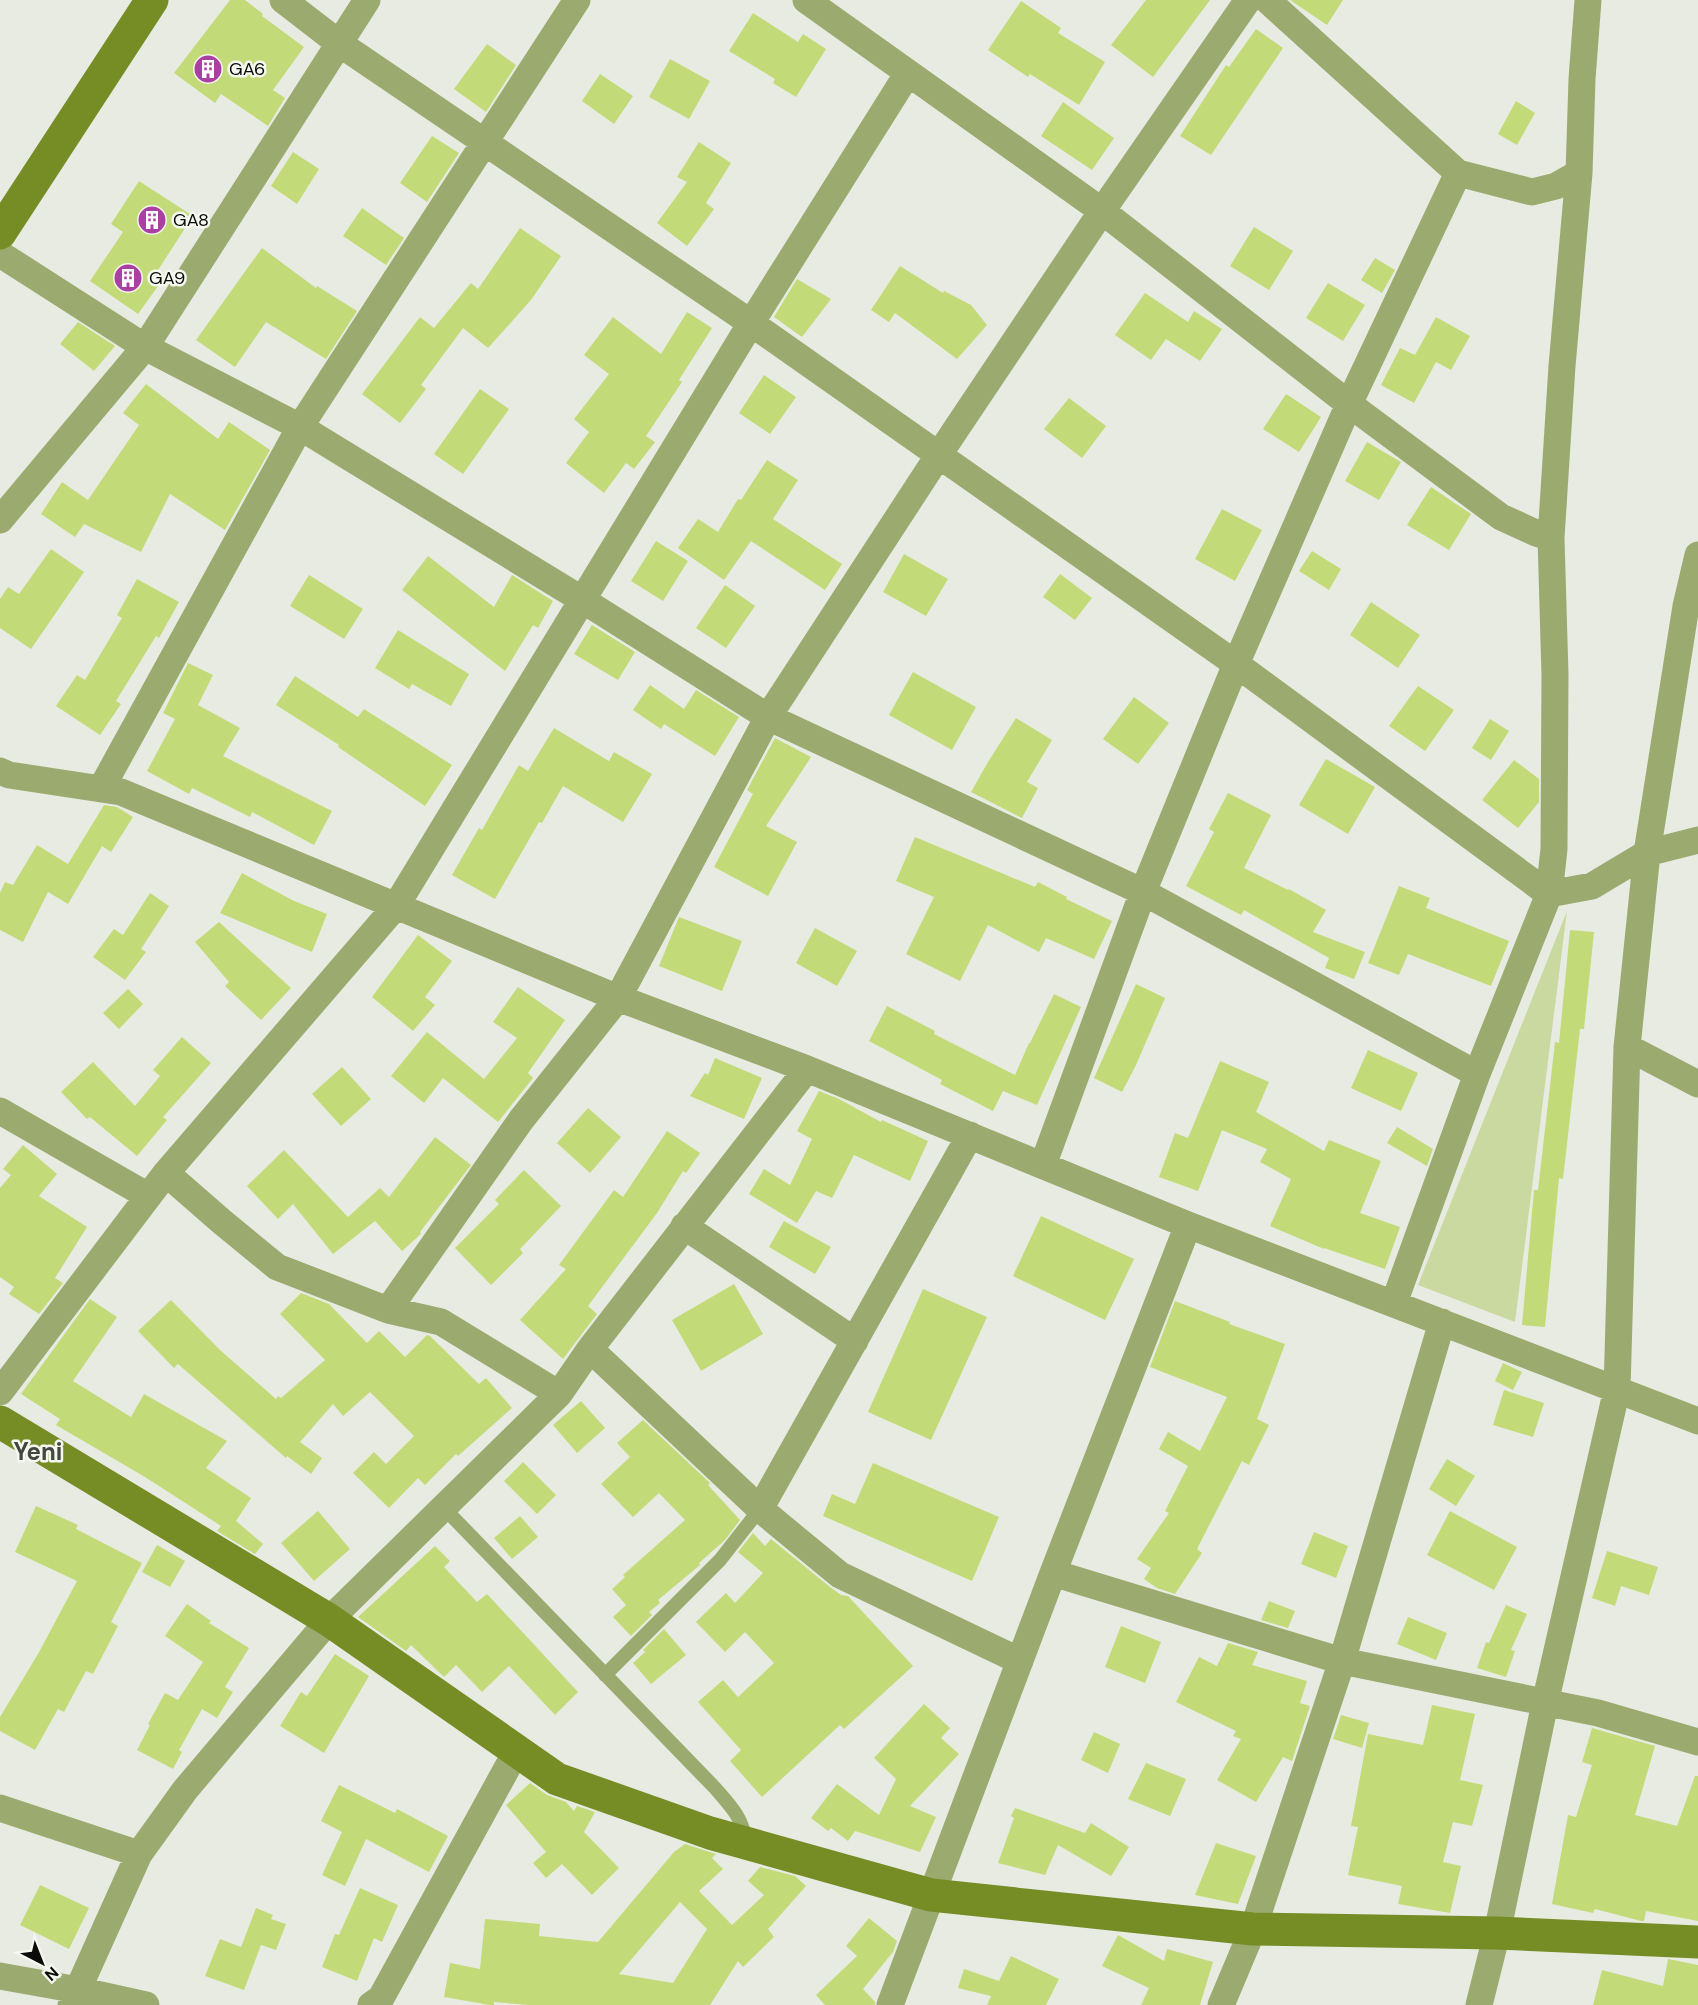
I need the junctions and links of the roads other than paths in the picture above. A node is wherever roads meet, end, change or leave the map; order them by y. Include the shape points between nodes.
1 (152, 0) edge
2 (283, 0) edge
3 (367, 0) edge
4 (577, 0) edge
5 (806, 0) edge
6 (1248, 0) edge
7 (1268, 0) edge
8 (1588, 0) edge
9 (340, 44) junction
10 (908, 73) junction
11 (486, 142) junction
12 (1458, 173) junction
13 (1579, 173) junction
14 (1102, 211) junction
15 (0, 233) edge
16 (0, 254) edge
17 (751, 323) junction
18 (145, 347) junction
19 (1349, 404) junction
20 (300, 427) junction
21 (938, 456) junction
22 (0, 520) edge
23 (1551, 538) junction
24 (1698, 555) edge
25 (581, 599) junction
26 (1688, 655) edge
27 (1236, 664) junction
28 (768, 717) junction
29 (3, 778) edge
30 (101, 789) junction
31 (1698, 840) edge
32 (1647, 853) junction
33 (1143, 892) junction
34 (1548, 894) junction
35 (396, 906) junction
36 (618, 998) junction
37 (1627, 1047) junction
38 (807, 1069) junction
39 (1478, 1074) junction
40 (1698, 1084) edge
41 (0, 1111) edge
42 (969, 1135) junction
43 (1043, 1165) junction
44 (166, 1173) junction
45 (148, 1196) junction
46 (1188, 1225) junction
47 (684, 1226) junction
48 (1394, 1303) junction
49 (388, 1310) junction
50 (1442, 1322) junction
51 (855, 1341) junction
52 (590, 1349) junction
53 (1617, 1389) junction
54 (0, 1392) edge
55 (558, 1394) junction
56 (0, 1422) edge
57 (1698, 1422) edge
58 (443, 1507) junction
59 (759, 1509) junction
60 (1053, 1573) junction
61 (328, 1620) junction
62 (1020, 1661) junction
63 (1342, 1661) junction
64 (605, 1675) junction
65 (1545, 1703) junction
66 (1698, 1742) edge
67 (517, 1750) junction
68 (0, 1808) edge
69 (745, 1843) junction
70 (139, 1854) junction
71 (931, 1895) junction
72 (1253, 1929) junction
73 (1497, 1933) junction
74 (1698, 1942) edge
75 (0, 1976) edge
76 (75, 1997) edge
77 (146, 2005) edge
78 (371, 2005) edge
79 (890, 2005) edge
80 (1221, 2005) edge
81 (1479, 2005) edge

1 - 15 street
2 - 9 street
3 - 9 street
4 - 11 street
5 - 10 street
6 - 14 street
7 - 12 street
8 - 13 street
9 - 11 street
9 - 18 street
10 - 14 street
10 - 17 street
11 - 17 street
11 - 20 street
12 - 13 street via 1532,192 1556,186
12 - 19 street
13 - 23 street
14 - 19 street
14 - 21 street
16 - 18 street
17 - 21 street
17 - 25 street
18 - 20 street
18 - 22 street
19 - 23 street via 1501,517
19 - 27 street
20 - 25 street
20 - 30 street
21 - 27 street
21 - 28 street
23 - 34 street via 1554,837
24 - 26 street via 1686,606
25 - 28 street
25 - 35 street
26 - 32 street
27 - 33 street
27 - 34 street
28 - 33 street
28 - 36 street
29 - 30 street
30 - 35 street via 121,792
31 - 32 street
32 - 34 street via 1592,886
32 - 37 street
33 - 39 street
33 - 43 street
34 - 39 street
35 - 36 street
35 - 44 street
36 - 38 street
36 - 49 street via 521,1120
37 - 40 street
37 - 53 street
38 - 42 street
38 - 47 street
39 - 48 street
41 - 45 street
42 - 43 street
42 - 51 street
43 - 46 street
44 - 45 street
44 - 49 street via 277,1267
45 - 54 street
46 - 48 street
46 - 60 street
47 - 51 street
47 - 52 street
48 - 50 street
49 - 55 street via 441,1322
50 - 53 street
50 - 63 street
51 - 59 street
52 - 55 street
52 - 59 street
53 - 57 street
53 - 65 street
55 - 58 street
56 - 61 street
58 - 61 street
58 - 64 lane
59 - 62 street via 840,1575
59 - 64 lane via 720,1560
60 - 62 street
60 - 63 street
61 - 67 street
61 - 70 street via 185,1790
62 - 71 street
63 - 65 street
63 - 72 street
64 - 69 lane via 736,1813
65 - 66 street via 1598,1713
65 - 73 street
67 - 69 street via 557,1779
67 - 78 street via 381,1998
68 - 70 street
69 - 71 street
70 - 76 street
71 - 72 street
71 - 79 street
72 - 73 street
72 - 80 street
73 - 74 street
73 - 81 street
75 - 76 street
76 - 77 street

